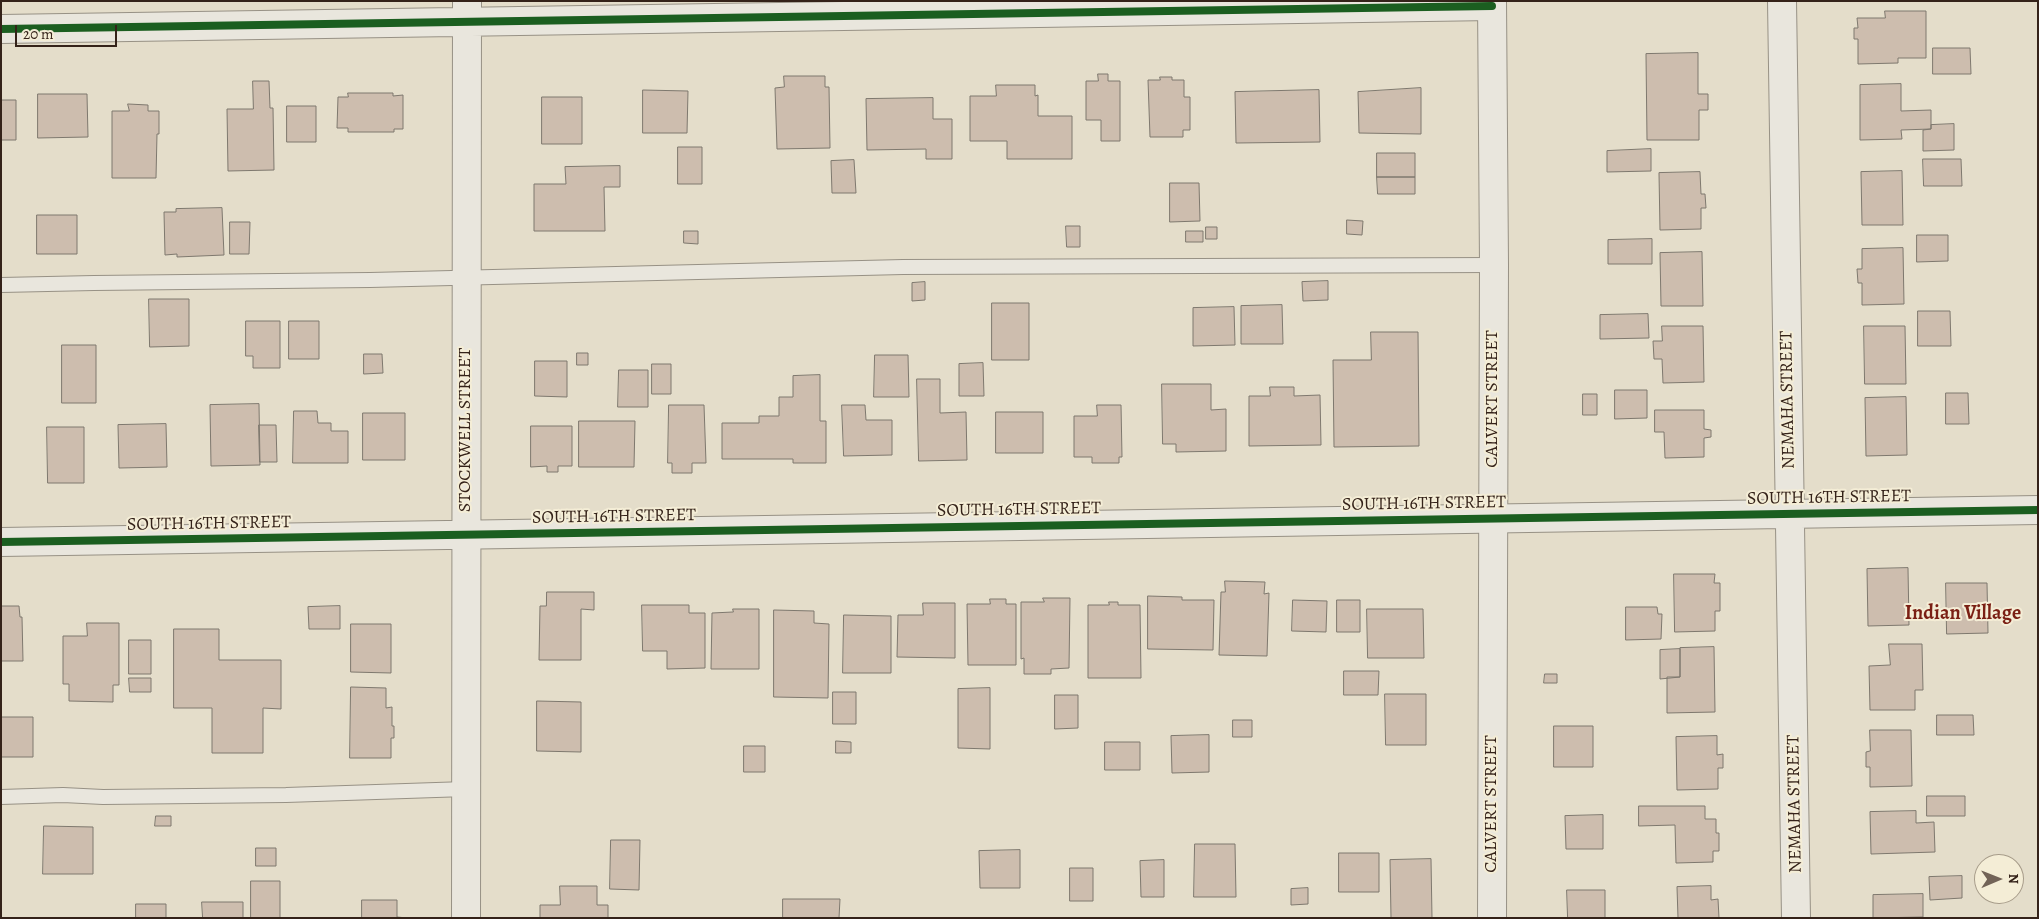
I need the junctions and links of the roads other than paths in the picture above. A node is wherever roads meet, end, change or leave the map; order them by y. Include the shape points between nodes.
1 (1782, 1) edge
2 (1492, 4) edge
3 (467, 12) edge
4 (1, 29) edge
5 (1494, 266) junction
6 (466, 278) junction
7 (1, 285) edge
8 (2038, 510) edge
9 (1790, 514) junction
10 (1492, 518) junction
11 (466, 534) junction
12 (1, 542) edge
13 (466, 789) junction
14 (1, 796) edge
15 (466, 918) edge
16 (1492, 918) edge
17 (1796, 918) edge

1 - 9 street, NEMAHA STREET
2 - 3 street
2 - 5 street, CALVERT STREET
3 - 4 street
3 - 6 street, STOCKWELL STREET
5 - 6 lane via 903,267
5 - 10 street, CALVERT STREET
6 - 7 lane
6 - 11 street, STOCKWELL STREET
8 - 9 street, SOUTH 16TH STREET
9 - 10 street, SOUTH 16TH STREET
9 - 17 street, NEMAHA STREET
10 - 11 street, SOUTH 16TH STREET
10 - 16 street, CALVERT STREET
11 - 12 street, SOUTH 16TH STREET
11 - 13 street, STOCKWELL STREET
13 - 14 lane via 286,795
13 - 15 street, STOCKWELL STREET

